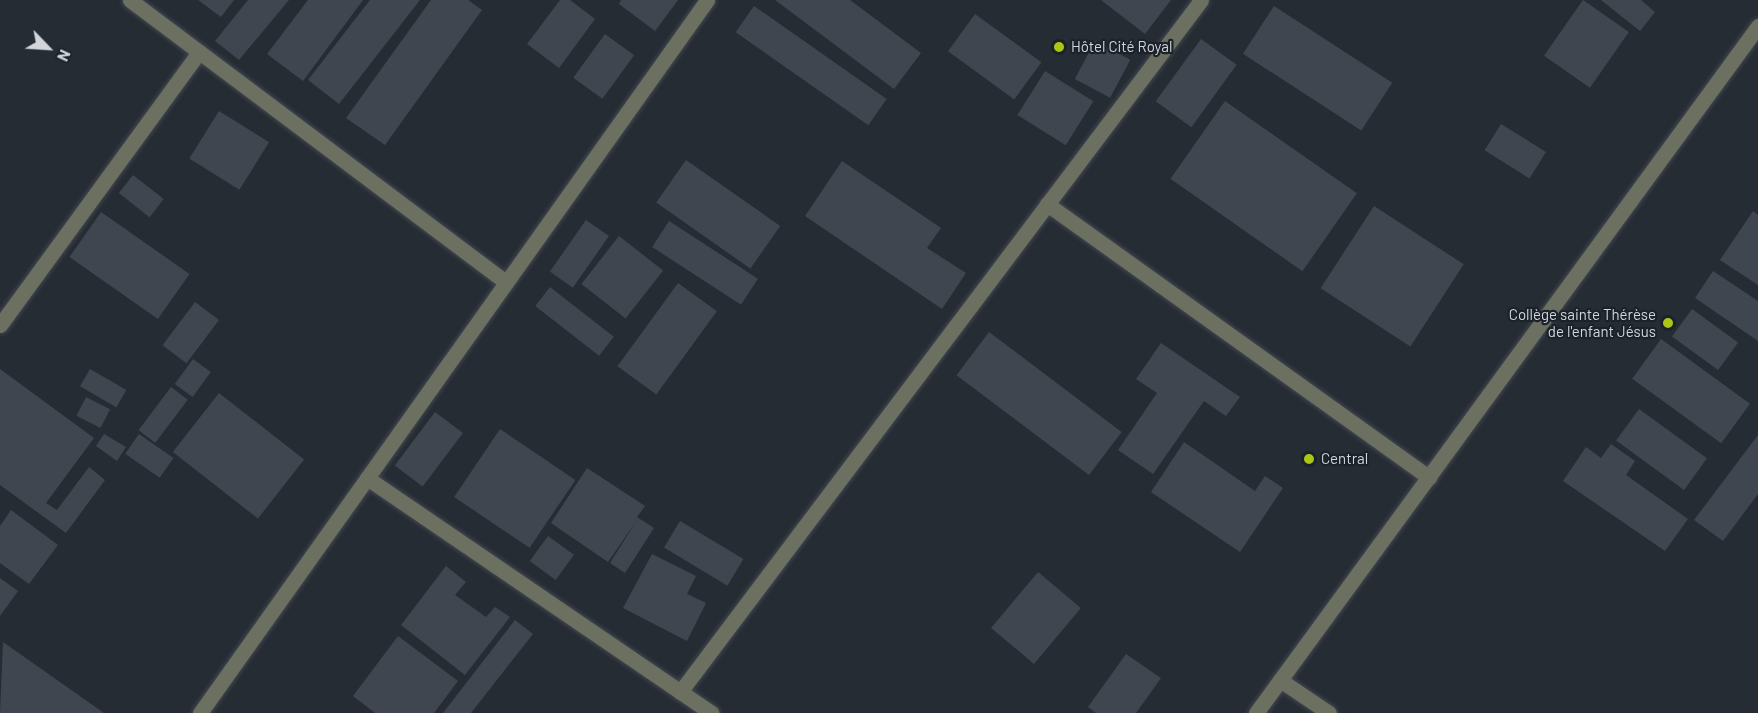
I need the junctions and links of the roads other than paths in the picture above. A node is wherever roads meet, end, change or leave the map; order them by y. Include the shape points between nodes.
1 (130, 0) edge
2 (708, 0) edge
3 (1201, 0) edge
4 (1758, 26) edge
5 (199, 52) junction
6 (1047, 204) junction
7 (506, 282) junction
8 (0, 325) edge
9 (1429, 477) junction
10 (367, 478) junction
11 (1280, 680) junction
12 (680, 692) junction
13 (200, 713) edge
14 (711, 713) edge
15 (1256, 713) edge
16 (1329, 713) edge

1 - 5 street
2 - 7 street
3 - 6 street
4 - 9 street
5 - 7 street
5 - 8 street
6 - 9 street
6 - 12 street
7 - 10 street
9 - 11 street
10 - 12 street
10 - 13 street
11 - 15 street
11 - 16 street
12 - 14 street

